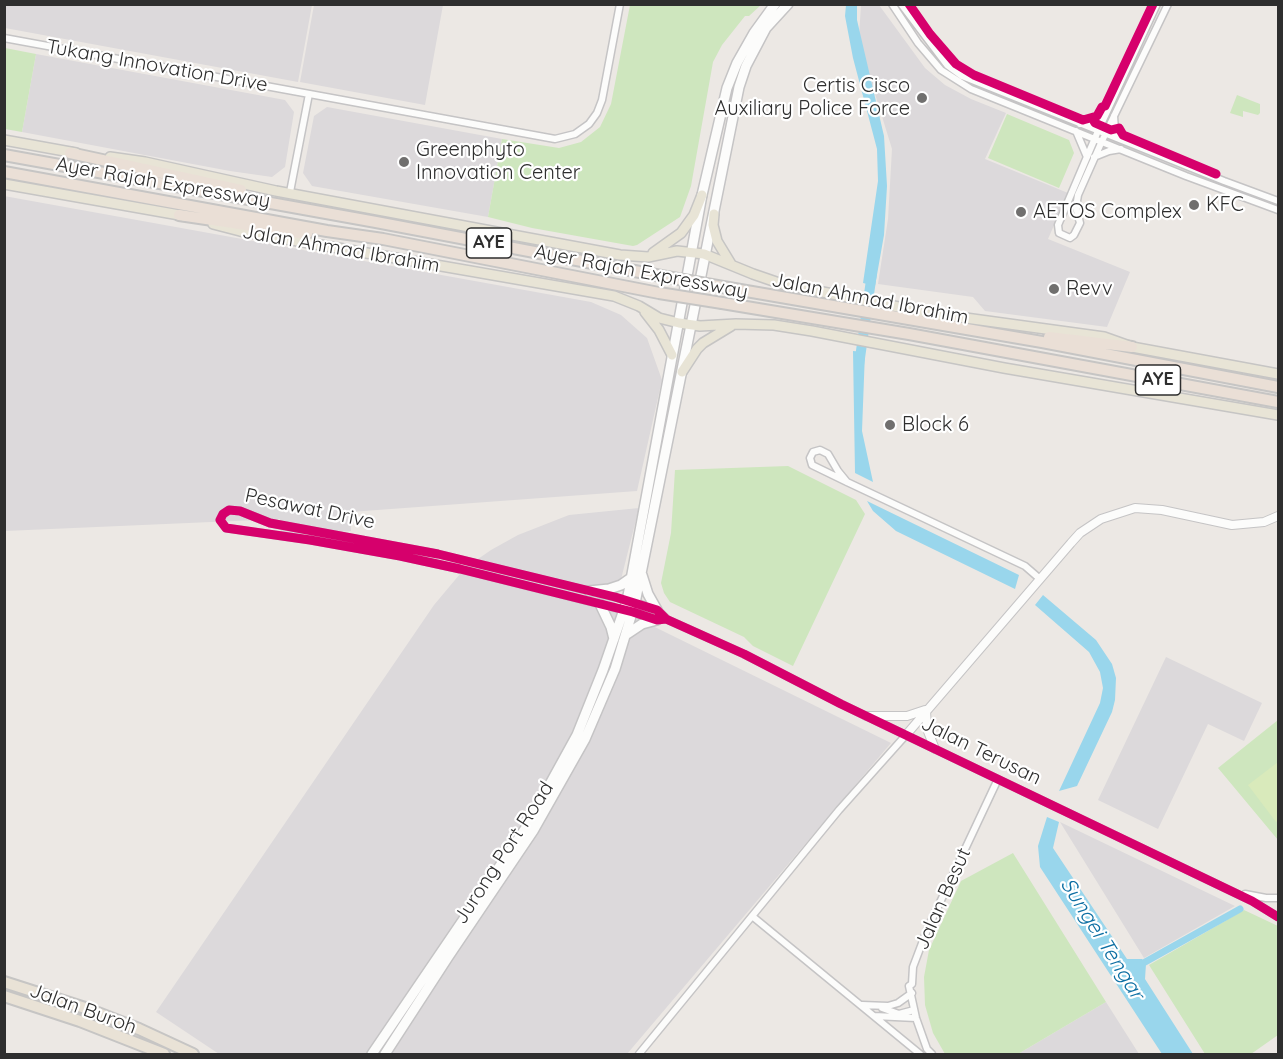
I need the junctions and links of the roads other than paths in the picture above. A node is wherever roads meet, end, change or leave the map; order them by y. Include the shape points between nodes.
1 (620, 4) edge
2 (775, 4) edge
3 (788, 4) edge
4 (892, 4) edge
5 (901, 4) edge
6 (1157, 4) edge
7 (1168, 4) edge
8 (4, 38) edge
9 (309, 94) junction
10 (1106, 113) junction
11 (1114, 116) junction
12 (1078, 127) junction
13 (1100, 136) junction
14 (4, 140) edge
15 (1124, 142) junction
16 (1122, 149) junction
17 (70, 153) junction
18 (4, 154) edge
19 (1091, 157) junction
20 (4, 172) edge
21 (4, 184) edge
22 (290, 192) junction
23 (702, 195) junction
24 (1278, 201) edge
25 (1278, 210) edge
26 (317, 211) junction
27 (714, 213) junction
28 (179, 215) junction
29 (327, 231) junction
30 (691, 252) junction
31 (705, 254) junction
32 (648, 256) junction
33 (732, 264) junction
34 (639, 306) junction
35 (876, 308) junction
36 (679, 323) junction
37 (736, 324) junction
38 (690, 325) junction
39 (1031, 340) junction
40 (1132, 347) junction
41 (672, 355) junction
42 (682, 372) junction
43 (1278, 374) edge
44 (1278, 387) edge
45 (1278, 402) edge
46 (1278, 415) edge
47 (848, 482) junction
48 (1278, 516) edge
49 (641, 573) junction
50 (632, 578) junction
51 (1040, 579) junction
52 (589, 591) junction
53 (600, 604) junction
54 (630, 607) junction
55 (660, 617) junction
56 (626, 635) junction
57 (614, 639) junction
58 (926, 710) junction
59 (866, 716) junction
60 (906, 735) junction
61 (935, 749) junction
62 (998, 779) junction
63 (1230, 891) junction
64 (1278, 898) edge
65 (752, 916) junction
66 (1278, 917) edge
67 (4, 982) edge
68 (912, 993) junction
69 (4, 996) edge
70 (862, 1005) junction
71 (878, 1007) junction
72 (914, 1010) junction
73 (874, 1016) junction
74 (916, 1018) junction
75 (164, 1054) edge
76 (193, 1054) edge
77 (372, 1054) edge
78 (385, 1054) edge
79 (639, 1054) edge
80 (920, 1054) edge
81 (932, 1054) edge

1 - 9 street, Tukang Innovation Drive via 602,100 589,124 575,134 555,139
2 - 23 main road, Jurong Port Road via 754,33 727,88
3 - 27 main road, Jurong Port Road via 766,28 746,66
4 - 12 street via 931,60 950,78
5 - 12 street via 955,72
6 - 10 street
7 - 11 street
8 - 9 street, Tukang Innovation Drive
9 - 22 street
10 - 12 street
10 - 13 street
11 - 13 street
11 - 15 street via 1115,130
12 - 13 street
12 - 19 street
13 - 15 street
13 - 16 street
13 - 19 street
14 - 17 main road, Jalan Ahmad Ibrahim
15 - 24 street
16 - 19 street
16 - 25 street
17 - 22 main road, Jalan Ahmad Ibrahim via 146,162
17 - 26 highway
18 - 26 highway, Ayer Rajah Expressway / AYE
19 - 19 street via 1078,195 1080,223 1070,238 1059,233 1058,225
20 - 29 highway, Ayer Rajah Expressway / AYE
21 - 28 main road, Jalan Ahmad Ibrahim
22 - 32 main road, Jalan Ahmad Ibrahim via 620,255
23 - 30 main road, Jurong Port Road
23 - 32 main road via 681,233
26 - 35 highway, Ayer Rajah Expressway / AYE, bridge via 853,310
27 - 31 main road, Jurong Port Road
27 - 33 main road via 717,241
28 - 29 highway via 303,234
28 - 34 main road, Jalan Ahmad Ibrahim via 240,231 614,296
29 - 45 highway, Ayer Rajah Expressway / AYE, bridge
30 - 31 main road, Jalan Ahmad Ibrahim
30 - 32 main road, Jalan Ahmad Ibrahim
30 - 36 main road, Jurong Port Road
31 - 33 main road, Jalan Ahmad Ibrahim
31 - 38 main road, Jurong Port Road
33 - 35 main road, Jalan Ahmad Ibrahim via 782,284 853,298
34 - 36 main road, Jalan Ahmad Ibrahim via 659,318
34 - 41 main road via 658,328
35 - 39 highway, Ayer Rajah Expressway / AYE
35 - 40 main road, Jalan Ahmad Ibrahim via 1104,337
36 - 38 main road, Jalan Ahmad Ibrahim
36 - 41 main road, Jurong Port Road
37 - 38 main road, Jalan Ahmad Ibrahim
37 - 42 main road via 697,348
37 - 46 main road, Jalan Ahmad Ibrahim via 774,325
38 - 42 main road, Jurong Port Road
39 - 40 highway via 1040,336
39 - 44 highway, Ayer Rajah Expressway / AYE
40 - 43 main road, Jalan Ahmad Ibrahim
41 - 50 main road, Jurong Port Road
42 - 49 main road, Jurong Port Road
47 - 47 street via 812,465 813,452 828,454
47 - 51 street via 1025,566
48 - 51 street, Jalan Terusan via 1264,522 1232,525 1135,508 1101,519 1080,533
49 - 54 main road, Jurong Port Road
49 - 55 main road
50 - 52 main road via 609,589
50 - 54 main road, Jurong Port Road
51 - 58 street, Jalan Terusan
52 - 53 street, Pesawat Drive via 438,554 270,523 240,511 230,510 220,520 226,528 400,556
52 - 54 street, Pesawat Drive
53 - 54 street, Pesawat Drive
53 - 57 main road
54 - 55 street
54 - 56 main road, Jurong Port Road
54 - 57 main road, Jurong Port Road
55 - 56 main road
55 - 59 street, Jalan Terusan via 744,654
56 - 78 main road, Jurong Port Road via 585,740 533,831
57 - 77 main road, Jurong Port Road via 577,735 527,826
58 - 59 street via 907,716
58 - 60 street, Jalan Terusan
58 - 61 street via 927,729
59 - 60 street, Jalan Terusan
60 - 61 street, Jalan Terusan
60 - 65 street
61 - 62 street, Jalan Terusan
62 - 63 street, Jalan Terusan
62 - 68 street, Jalan Besut via 919,949 909,986
63 - 64 street
63 - 66 street, Jalan Terusan
65 - 70 street
65 - 79 street
67 - 76 highway, Jalan Buroh via 85,1008
68 - 71 street via 898,1003
68 - 72 street, Jalan Besut
69 - 75 highway, Jalan Buroh
70 - 71 street
70 - 73 street
71 - 72 street via 899,1014
72 - 74 street, Jalan Besut
73 - 74 street
73 - 80 street
74 - 81 street, Jalan Besut

